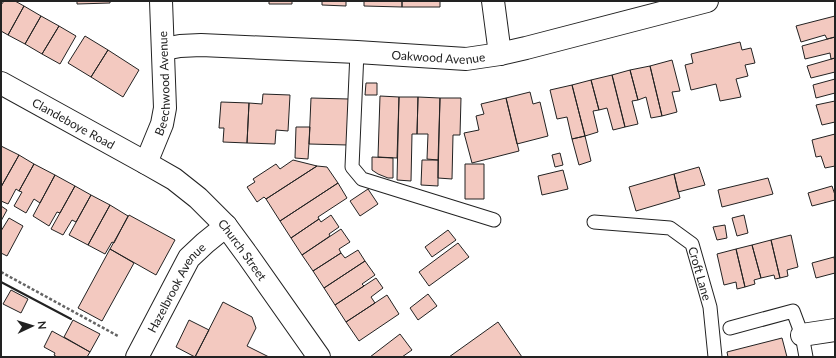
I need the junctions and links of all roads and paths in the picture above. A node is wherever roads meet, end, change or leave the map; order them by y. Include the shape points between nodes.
1 (161, 1) edge
2 (493, 1) edge
3 (707, 1) edge
4 (164, 49) junction
5 (357, 52) junction
6 (500, 54) junction
7 (1, 82) edge
8 (146, 163) junction
9 (494, 220) dead end
10 (594, 222) dead end
11 (226, 226) junction
12 (1, 272) edge
13 (730, 328) dead end
14 (835, 330) edge
15 (802, 335) junction
16 (140, 353) edge
17 (318, 357) edge
18 (715, 357) edge
19 (806, 357) edge

1 - 4 street, Beechwood Avenue
2 - 6 street
3 - 6 street, Oakwood Avenue
4 - 5 street, Oakwood Avenue via 201,45
4 - 8 street, Beechwood Avenue via 165,108 162,124
5 - 6 street, Oakwood Avenue via 466,59
5 - 9 lane via 352,167 362,179
7 - 8 street, Clandeboye Road
8 - 11 street, Church Street via 198,198
10 - 18 lane, Croft Lane via 670,228 692,244 710,306
11 - 16 street, Hazelbrook Avenue via 189,258
11 - 17 street, Church Street
12 - 16 path
13 - 15 lane via 794,311
14 - 15 street
15 - 19 lane

